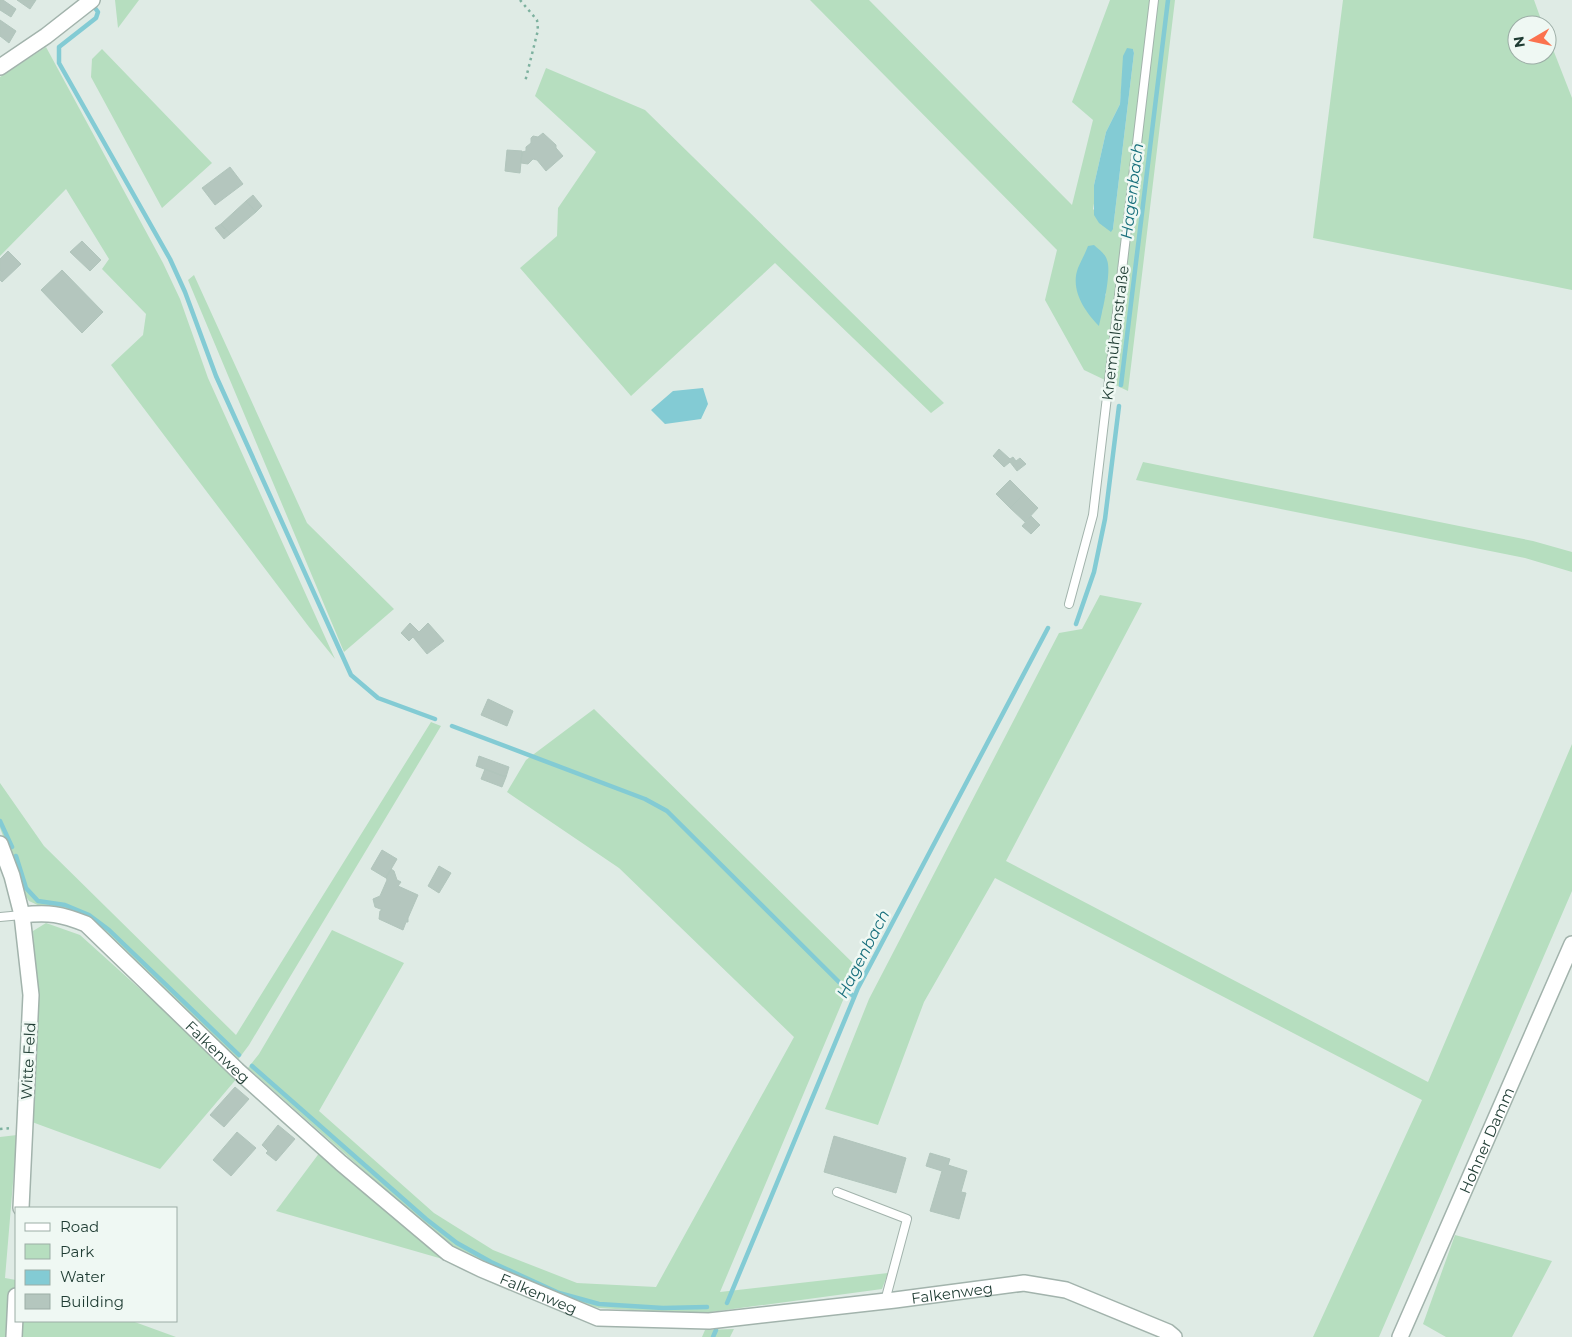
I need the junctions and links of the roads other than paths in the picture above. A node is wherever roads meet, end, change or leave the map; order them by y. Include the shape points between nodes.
1 (92, 0) edge
2 (1154, 0) edge
3 (0, 67) edge
4 (1069, 604) dead end
5 (0, 844) edge
6 (22, 915) junction
7 (0, 917) edge
8 (1572, 944) edge
9 (838, 1192) dead end
10 (20, 1207) edge
11 (885, 1301) junction
12 (15, 1316) edge
13 (14, 1337) edge
14 (1174, 1337) edge
15 (1400, 1337) edge

1 - 3 street
2 - 4 lane, Knemühlenstraße via 1093,515
5 - 6 street, Witte Feld
6 - 7 lane
6 - 10 street, Witte Feld via 31,995
6 - 11 street, Falkenweg via 45,912 86,924 209,1044 341,1163 448,1253 481,1270 598,1318 709,1321
8 - 15 street, Hohner Damm
9 - 11 lane via 907,1219
11 - 14 street, Falkenweg via 1024,1283 1066,1290
12 - 13 street

